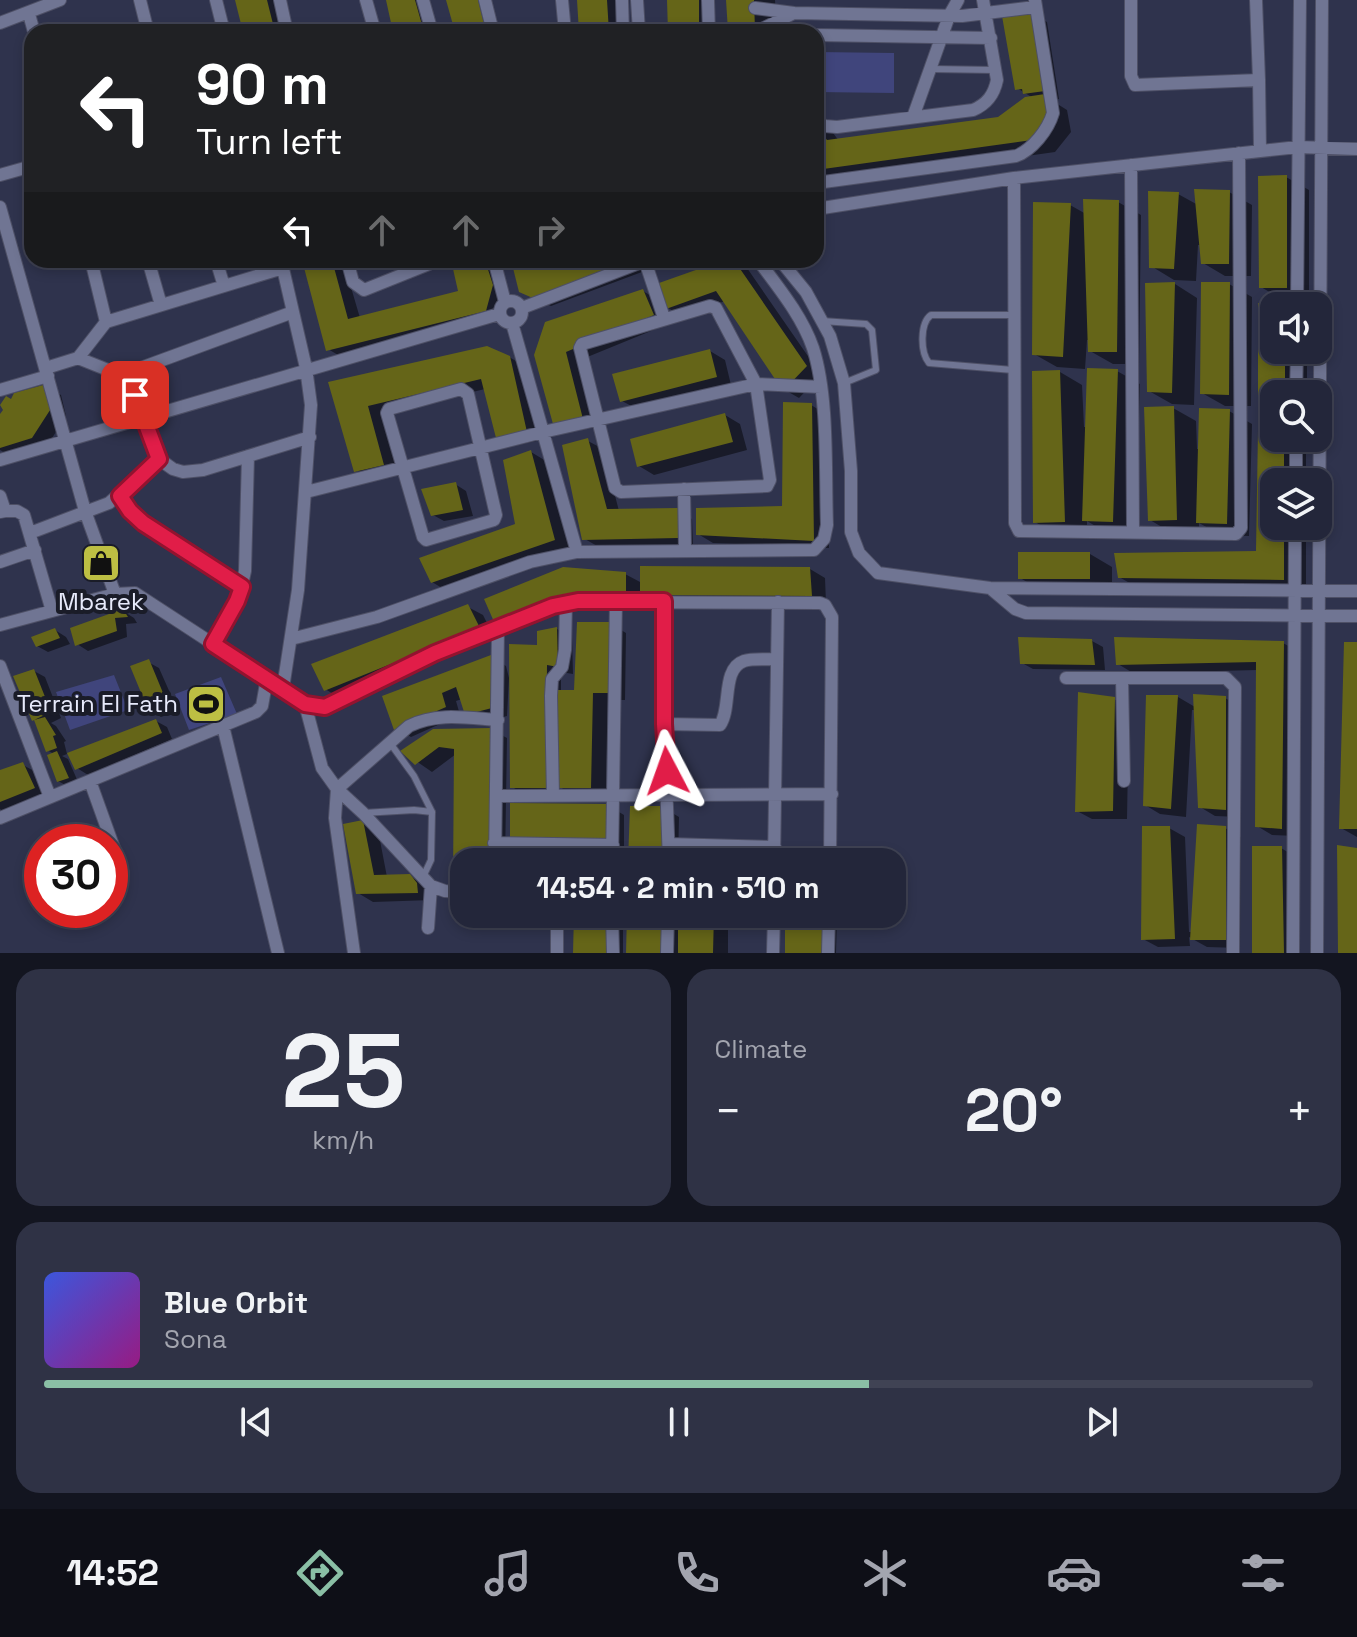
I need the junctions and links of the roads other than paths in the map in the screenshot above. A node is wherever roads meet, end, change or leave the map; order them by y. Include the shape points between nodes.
1 (60, 0) edge
2 (140, 0) edge
3 (216, 0) edge
4 (280, 0) edge
5 (366, 0) edge
6 (423, 0) edge
7 (485, 0) edge
8 (562, 0) edge
9 (622, 0) edge
10 (637, 0) edge
11 (708, 0) edge
12 (958, 0) edge
13 (983, 0) edge
14 (1131, 0) edge
15 (1256, 0) edge
16 (1300, 0) edge
17 (1322, 0) edge
18 (1035, 3) edge
19 (755, 4) edge
20 (794, 13) junction
21 (29, 14) junction
22 (986, 14) junction
23 (949, 16) junction
24 (0, 23) edge
25 (32, 24) edge
26 (146, 24) edge
27 (222, 24) edge
28 (285, 24) edge
29 (373, 24) edge
30 (430, 24) edge
31 (491, 24) edge
32 (564, 24) edge
33 (623, 24) edge
34 (638, 24) edge
35 (709, 24) edge
36 (756, 24) edge
37 (773, 24) edge
38 (824, 35) edge
39 (942, 37) junction
40 (991, 38) junction
41 (931, 69) junction
42 (996, 70) junction
43 (1259, 80) junction
44 (913, 117) junction
45 (824, 125) edge
46 (1298, 147) junction
47 (1322, 147) junction
48 (1357, 149) edge
49 (1260, 151) junction
50 (1239, 153) junction
51 (1131, 165) junction
52 (24, 168) edge
53 (0, 175) edge
54 (1014, 178) junction
55 (824, 182) edge
56 (0, 207) edge
57 (824, 208) edge
58 (6, 252) edge
59 (93, 268) edge
60 (150, 268) edge
61 (218, 268) edge
62 (271, 268) edge
63 (283, 268) edge
64 (349, 268) edge
65 (419, 268) edge
66 (495, 268) edge
67 (625, 268) edge
68 (648, 268) edge
69 (764, 268) edge
70 (786, 268) edge
71 (224, 286) junction
72 (1297, 292) edge
73 (161, 305) junction
74 (502, 308) junction
75 (522, 308) junction
76 (293, 312) junction
77 (1015, 315) junction
78 (664, 318) junction
79 (822, 321) junction
80 (106, 322) junction
81 (512, 323) junction
82 (92, 340) junction
83 (78, 358) junction
84 (95, 365) junction
85 (306, 368) junction
86 (1014, 371) junction
87 (47, 372) junction
88 (127, 373) junction
89 (844, 383) junction
90 (756, 384) junction
91 (821, 387) junction
92 (0, 390) edge
93 (144, 417) junction
94 (597, 420) junction
95 (543, 432) junction
96 (310, 437) junction
97 (66, 441) junction
98 (481, 448) junction
99 (248, 456) junction
100 (159, 459) junction
101 (0, 460) edge
102 (402, 469) junction
103 (684, 489) junction
104 (306, 492) junction
105 (0, 496) edge
106 (120, 496) junction
107 (2, 511) edge
108 (85, 511) junction
109 (1133, 532) junction
110 (30, 533) junction
111 (1295, 540) edge
112 (35, 550) junction
113 (685, 550) junction
114 (577, 552) junction
115 (0, 562) edge
116 (242, 587) junction
117 (990, 588) junction
118 (1295, 590) junction
119 (1320, 590) junction
120 (1357, 591) edge
121 (115, 594) junction
122 (616, 600) junction
123 (664, 601) junction
124 (566, 602) junction
125 (778, 602) junction
126 (52, 611) junction
127 (1295, 615) junction
128 (1320, 616) junction
129 (1357, 616) edge
130 (0, 625) edge
131 (498, 628) junction
132 (291, 639) junction
133 (213, 644) junction
134 (777, 659) junction
135 (0, 666) edge
136 (267, 678) junction
137 (1066, 678) dead end
138 (1122, 678) junction
139 (283, 688) junction
140 (305, 704) junction
141 (498, 720) junction
142 (664, 724) junction
143 (223, 726) junction
144 (390, 743) junction
145 (90, 781) junction
146 (1124, 781) dead end
147 (337, 789) junction
148 (614, 794) junction
149 (775, 794) junction
150 (832, 794) junction
151 (668, 795) junction
152 (496, 796) junction
153 (553, 796) junction
154 (50, 797) junction
155 (432, 812) junction
156 (363, 813) junction
157 (0, 818) edge
158 (105, 824) edge
159 (494, 843) junction
160 (669, 844) junction
161 (613, 845) junction
162 (775, 847) joint
163 (494, 848) edge
164 (613, 848) edge
165 (669, 848) edge
166 (830, 848) edge
167 (426, 883) junction
168 (450, 891) edge
169 (428, 928) dead end
170 (557, 928) edge
171 (612, 928) edge
172 (668, 928) edge
173 (774, 928) edge
174 (829, 928) edge
175 (278, 953) edge
176 (354, 953) edge
177 (557, 953) edge
178 (613, 953) edge
179 (667, 953) edge
180 (773, 953) edge
181 (828, 953) edge
182 (1233, 953) edge
183 (1293, 953) edge
184 (1317, 953) edge

1 - 21 street
2 - 26 street
3 - 27 street
4 - 28 street
5 - 29 street
6 - 30 street
7 - 31 street
8 - 32 street
9 - 33 street
10 - 34 street
11 - 35 street
12 - 23 street
13 - 22 street
14 - 43 street via 1135,85
15 - 43 street
16 - 46 street
17 - 47 street
18 - 22 street
18 - 55 street via 1053,113 1027,150 1016,156
19 - 20 street
19 - 36 street
20 - 23 street
20 - 37 street
21 - 24 street
21 - 25 street
22 - 23 street
22 - 40 street
23 - 39 street
38 - 39 street
39 - 40 street
39 - 41 street
40 - 42 street
41 - 42 lane
41 - 44 street
42 - 44 street via 995,90 982,106
43 - 49 street
44 - 45 street
46 - 47 street
46 - 49 street
46 - 72 street
47 - 48 street
47 - 119 street
49 - 50 street
50 - 51 street
50 - 109 street via 1241,528 1236,534
51 - 54 street
51 - 109 street
52 - 53 street
54 - 57 street
54 - 77 street
56 - 58 street
58 - 87 street
59 - 80 street
60 - 73 street
61 - 71 street
62 - 71 street
63 - 76 street
64 - 65 street via 353,282 364,290
66 - 74 street
67 - 75 street
68 - 78 street
69 - 91 street via 812,347
70 - 79 street
71 - 73 street
73 - 80 street
74 - 75 street via 514,301
74 - 81 street via 504,321
74 - 85 street
75 - 81 street via 520,319
76 - 85 street
76 - 88 street
77 - 86 street
77 - 86 lane via 931,315 924,324 929,363
78 - 90 street via 716,308
78 - 94 street via 582,344
79 - 89 street
79 - 89 lane via 866,324 872,330 876,370
80 - 82 street
81 - 95 street
82 - 83 street
82 - 84 street
83 - 84 street
83 - 87 street
84 - 88 street
85 - 93 street
85 - 96 street
86 - 109 street via 1019,531
87 - 92 street
87 - 97 street
88 - 93 street
89 - 117 street via 851,532 859,553 878,573
90 - 91 street
90 - 94 street
90 - 103 street via 767,486
91 - 113 street via 824,539 809,551
93 - 97 street
93 - 100 street
94 - 95 street
94 - 103 street via 615,488
95 - 98 street
95 - 114 street
96 - 99 street
96 - 104 street
97 - 101 street
97 - 108 street
98 - 102 street
98 - 102 street via 468,394 461,389 389,409
98 - 102 street via 494,520 426,540
99 - 100 street via 183,472
99 - 116 street
100 - 106 street
102 - 104 street
103 - 113 street
104 - 132 street
105 - 107 street
106 - 108 street
106 - 116 street via 143,523
107 - 110 street via 23,513
108 - 110 street
108 - 121 street
110 - 112 street
111 - 118 street
112 - 115 street
112 - 126 street
113 - 114 street
114 - 132 street via 530,562 377,617
116 - 133 street
117 - 118 street
117 - 127 street via 1026,613
118 - 119 street
118 - 127 street
119 - 120 street
119 - 128 street
121 - 126 street
121 - 133 street via 143,596
122 - 123 street
122 - 124 street
122 - 148 street
123 - 125 street
123 - 142 street
124 - 131 street
124 - 153 street via 562,667 552,679
125 - 134 street
125 - 150 street via 820,603 832,617
126 - 130 street
127 - 128 street
127 - 183 street
128 - 129 street
128 - 184 street
131 - 140 street via 325,707
131 - 141 street
132 - 139 street
133 - 136 street
134 - 142 street via 737,666 720,725
134 - 149 street
135 - 154 street
136 - 139 street
136 - 143 street via 260,709
137 - 138 street
138 - 146 street
138 - 182 street via 1226,678 1235,687
139 - 140 street
140 - 147 street via 318,761
141 - 144 street via 433,717 409,726
141 - 152 street
142 - 151 street
143 - 145 street
143 - 175 street
144 - 147 street
144 - 155 lane
145 - 154 street
145 - 158 street
147 - 156 street
147 - 176 street via 335,818
148 - 151 street
148 - 153 street
148 - 161 street
149 - 150 street
149 - 151 street
149 - 162 street
150 - 166 street
151 - 160 street
152 - 153 street
152 - 159 street
154 - 157 street
155 - 156 lane
155 - 167 lane
156 - 167 street
159 - 161 street
159 - 163 street
160 - 162 street
160 - 165 street
161 - 164 street
167 - 168 street
167 - 169 street
170 - 177 street
171 - 178 street
172 - 179 street
173 - 180 street
174 - 181 street

